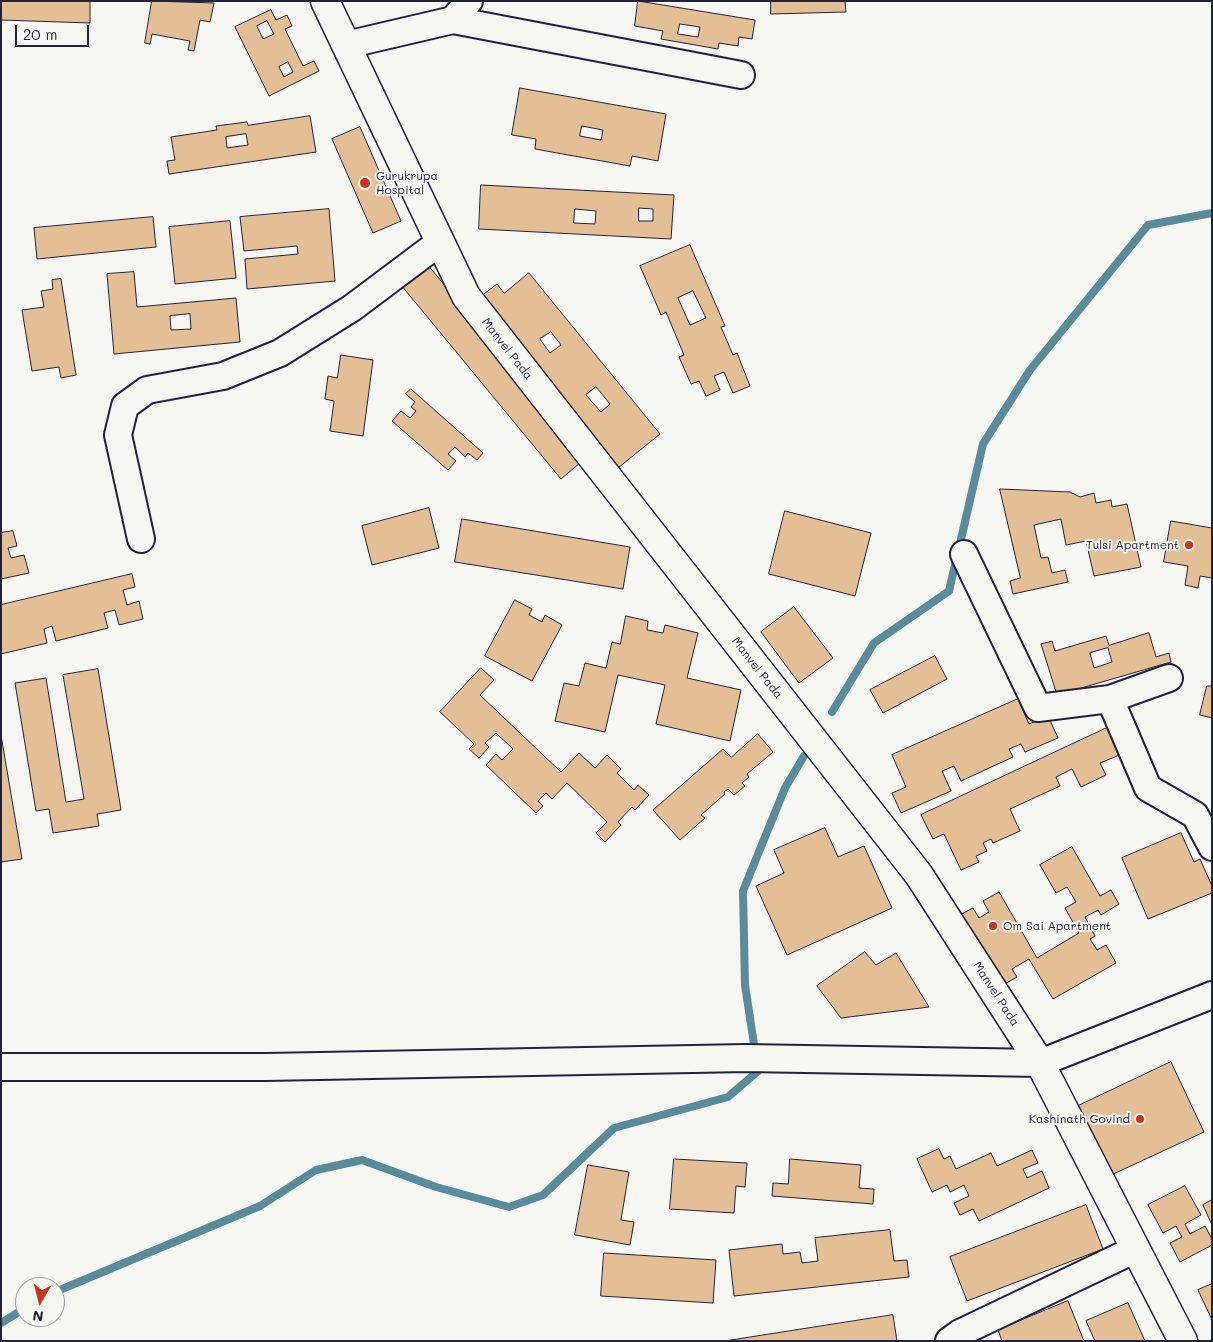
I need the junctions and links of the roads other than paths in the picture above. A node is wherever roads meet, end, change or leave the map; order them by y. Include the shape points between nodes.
1 (325, 1) edge
2 (461, 11) edge
3 (346, 45) junction
4 (741, 75) dead end
5 (440, 242) junction
6 (141, 539) dead end
7 (964, 554) dead end
8 (1169, 678) dead end
9 (1110, 699) junction
10 (1212, 847) edge
11 (1212, 994) edge
12 (1040, 1063) junction
13 (1, 1067) edge
14 (1136, 1249) junction
15 (949, 1341) edge
16 (1183, 1341) edge

1 - 3 main road, Manvel Pada
2 - 3 street
2 - 4 street
3 - 5 main road, Manvel Pada
5 - 6 street via 352,308 280,354 223,376 147,390 125,406 118,435
5 - 12 main road, Manvel Pada via 466,296 919,875
7 - 9 street via 1038,708
8 - 9 street
9 - 10 street via 1148,788 1196,815
11 - 12 street
12 - 13 street via 746,1058 266,1067
12 - 14 main road, Manvel Pada
14 - 15 street
14 - 16 main road, Manvel Pada

